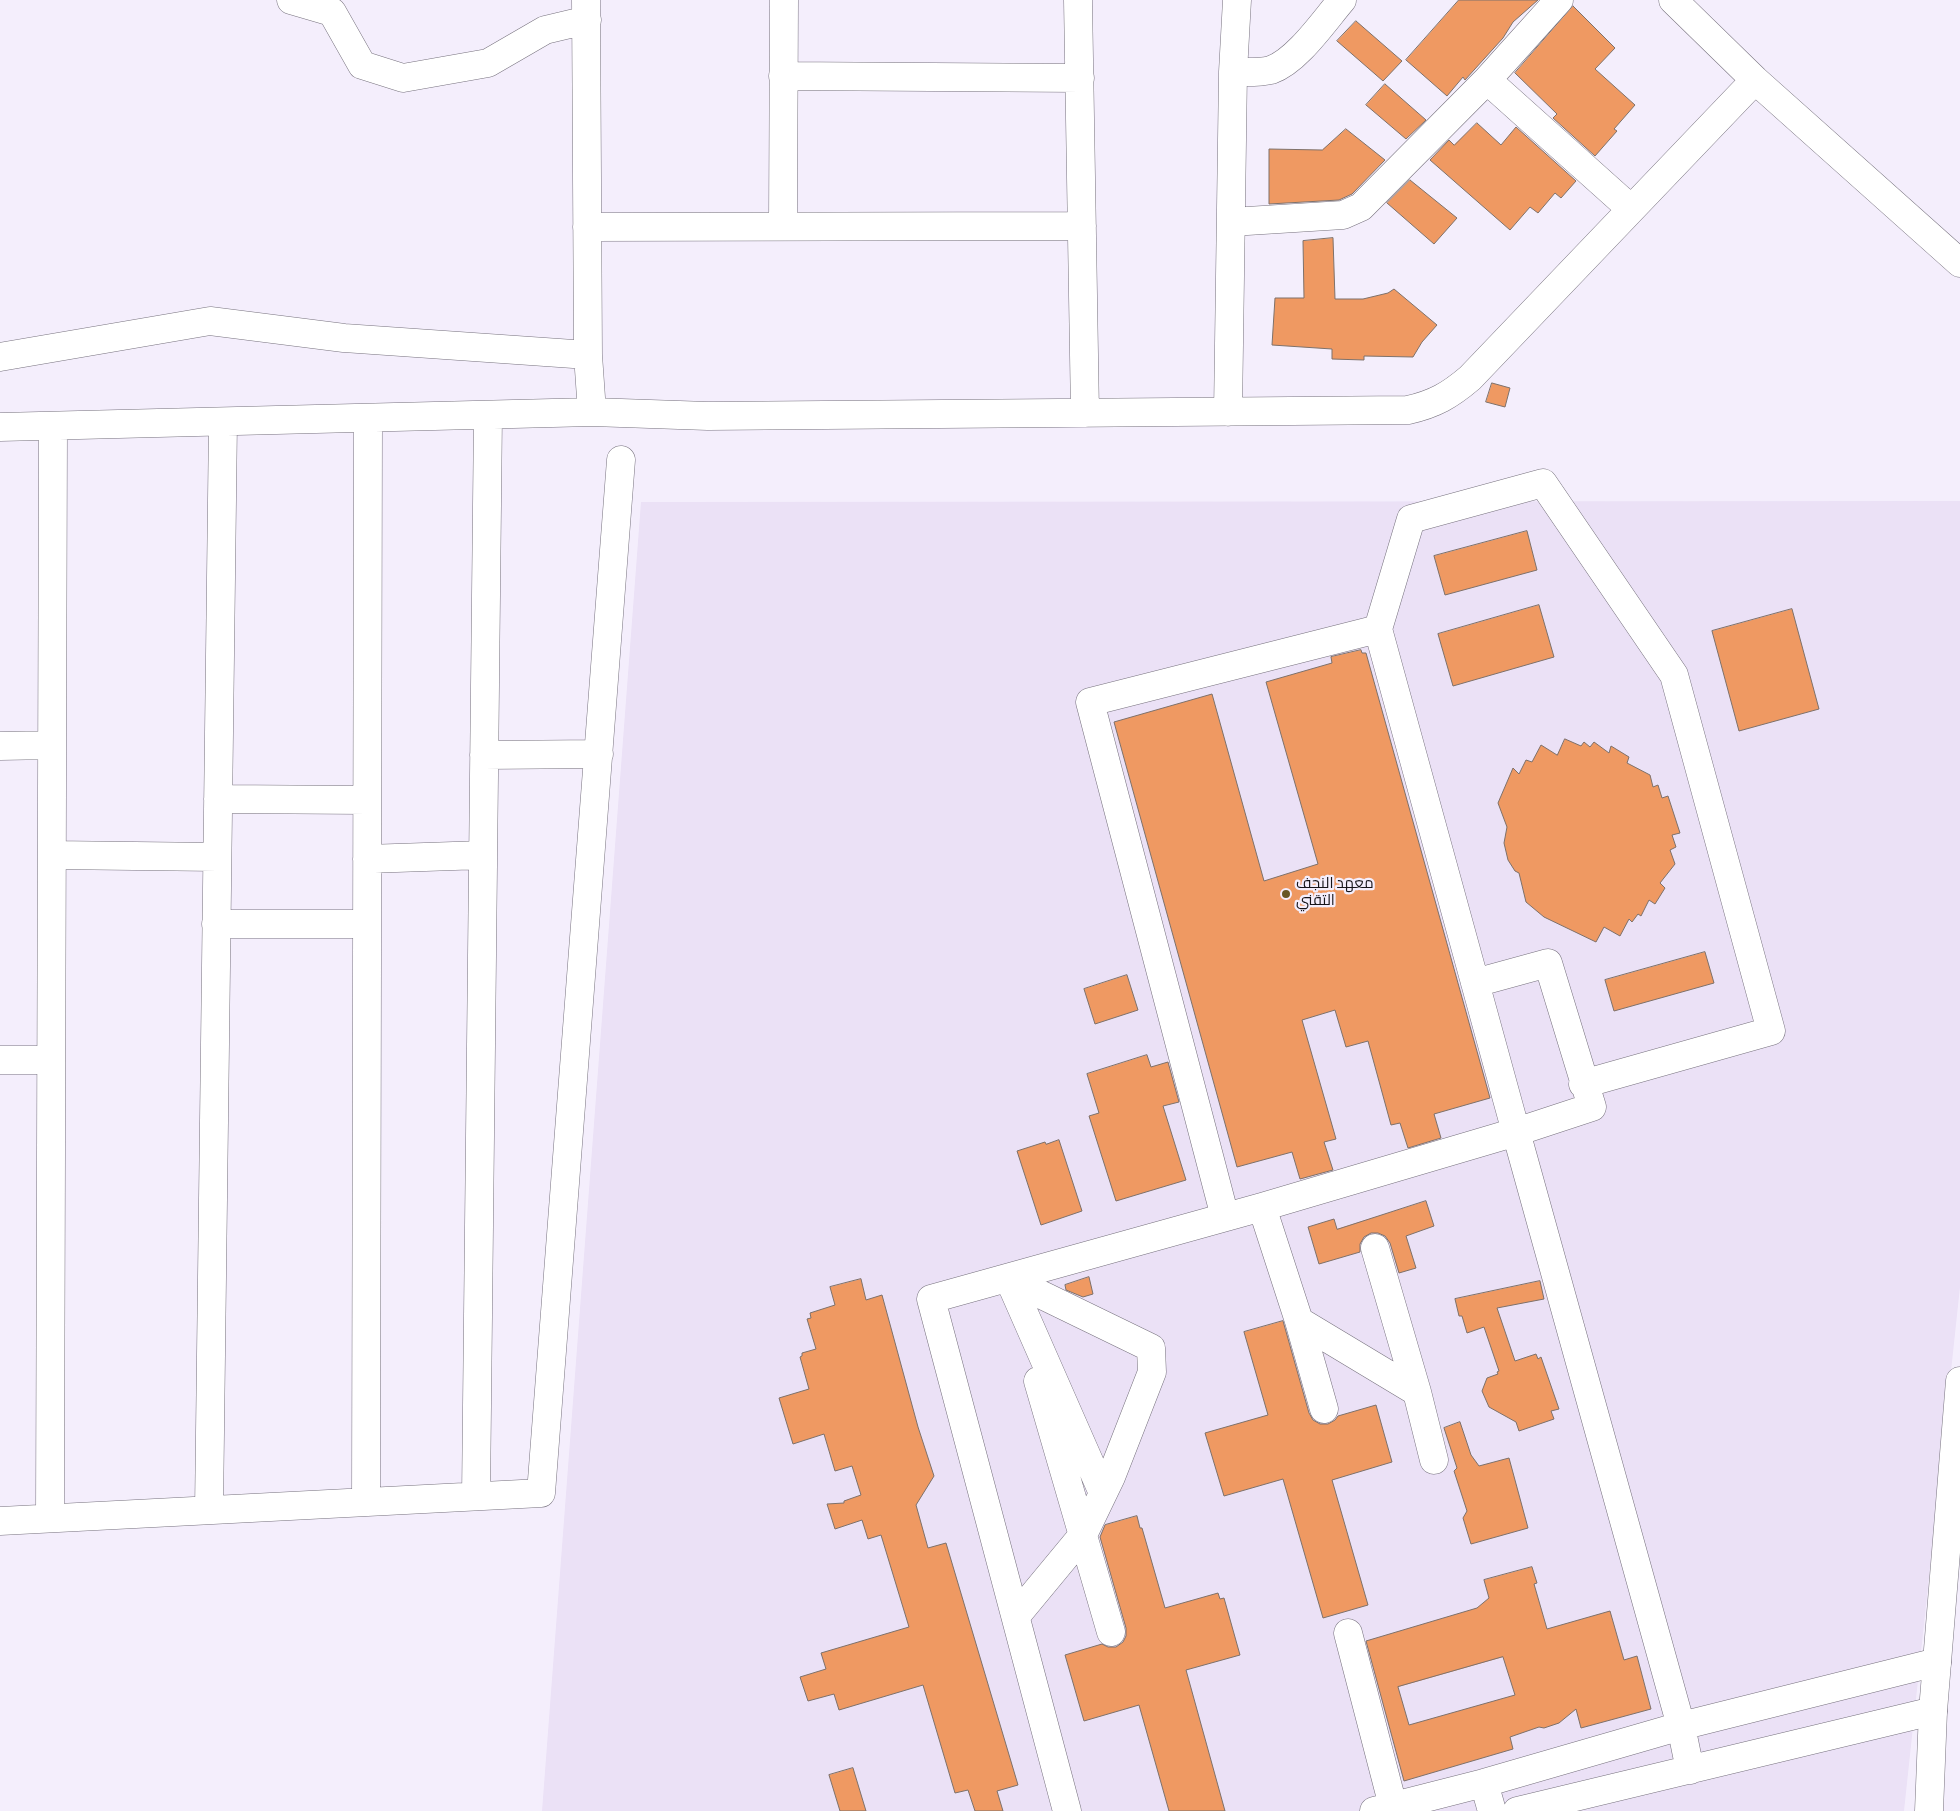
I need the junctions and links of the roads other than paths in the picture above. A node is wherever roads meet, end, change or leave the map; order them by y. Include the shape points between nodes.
1 (291, 0) edge
2 (784, 0) edge
3 (1078, 0) edge
4 (1237, 0) edge
5 (1342, 0) edge
6 (1559, 0) edge
7 (1673, 0) edge
8 (587, 10) edge
9 (1232, 72) junction
10 (783, 76) junction
11 (1080, 78) junction
12 (1487, 80) junction
13 (1755, 80) junction
14 (1631, 209) junction
15 (1231, 222) junction
16 (783, 226) junction
17 (1082, 226) junction
18 (588, 227) junction
19 (1960, 263) edge
20 (588, 355) junction
21 (0, 358) edge
22 (592, 412) junction
23 (1228, 412) junction
24 (1085, 413) junction
25 (488, 415) junction
26 (368, 418) junction
27 (223, 422) junction
28 (53, 426) junction
29 (0, 427) edge
30 (622, 460) dead end
31 (1378, 629) junction
32 (52, 745) junction
33 (0, 746) edge
34 (599, 754) junction
35 (484, 755) junction
36 (218, 799) junction
37 (367, 800) junction
38 (52, 855) junction
39 (483, 855) junction
40 (217, 857) junction
41 (367, 859) junction
42 (216, 924) junction
43 (367, 924) junction
44 (1475, 983) junction
45 (0, 1060) edge
46 (51, 1060) junction
47 (1583, 1084) junction
48 (1516, 1132) junction
49 (1262, 1207) junction
50 (1225, 1217) junction
51 (1375, 1248) dead end
52 (1009, 1279) junction
53 (1300, 1321) junction
54 (1960, 1381) edge
55 (1417, 1392) junction
56 (1324, 1409) dead end
57 (1434, 1460) dead end
58 (1103, 1493) junction
59 (476, 1496) junction
60 (366, 1502) junction
61 (209, 1510) junction
62 (50, 1518) junction
63 (0, 1521) edge
64 (1083, 1535) junction
65 (1016, 1616) junction
66 (1110, 1632) dead end
67 (1348, 1633) dead end
68 (1937, 1662) junction
69 (1933, 1712) junction
70 (1680, 1726) junction
71 (1690, 1770) junction
72 (1484, 1783) junction
73 (1384, 1808) edge
74 (1067, 1811) edge
75 (1492, 1811) edge
76 (1517, 1811) edge
77 (1929, 1811) edge

1 - 8 street via 332,12 362,65 403,78 488,62
2 - 10 street
3 - 11 street
4 - 9 street
5 - 9 street via 1298,52 1285,62 1259,72
6 - 12 street
7 - 13 street
8 - 18 street
9 - 15 street
10 - 11 street
10 - 16 street
11 - 17 street
12 - 14 street
12 - 15 street via 1361,207 1352,212
13 - 14 street
13 - 19 street
14 - 23 street via 1470,378 1445,398 1408,410
15 - 23 street
16 - 17 street
16 - 18 street
17 - 24 street
18 - 20 street
20 - 21 street via 344,338 210,321
20 - 22 street
22 - 24 street via 708,416
22 - 25 street
23 - 24 street
25 - 26 street
25 - 35 street
26 - 27 street
26 - 37 street
27 - 28 street
27 - 36 street
28 - 29 street
28 - 32 street
30 - 34 street
31 - 44 street
31 - 47 street via 1411,519 1543,484 1674,675 1771,1031
31 - 50 street via 1090,702
32 - 33 street
32 - 38 street
34 - 35 street
34 - 59 street via 541,1493
35 - 39 street
36 - 37 street
36 - 40 street
37 - 41 street
38 - 40 street
38 - 46 street
39 - 41 street
39 - 59 street
40 - 42 street
41 - 43 street
42 - 43 street
42 - 61 street
43 - 60 street
44 - 47 street via 1548,964
44 - 48 street
45 - 46 street
46 - 62 street
47 - 48 street via 1592,1107
48 - 49 street
48 - 70 street
49 - 50 street
49 - 53 street
50 - 52 street
51 - 55 street
52 - 58 street
52 - 58 street via 1151,1348 1152,1372
52 - 64 street
52 - 65 street via 931,1299
53 - 55 street
53 - 56 street
54 - 68 street
55 - 57 street
58 - 64 street
59 - 60 street
60 - 61 street
61 - 62 street
62 - 63 street
64 - 65 street
64 - 66 street
65 - 74 street
67 - 73 street
68 - 69 street
68 - 70 street
69 - 71 street
69 - 77 street
70 - 71 street
70 - 72 street
71 - 76 street
72 - 73 street
72 - 75 street

